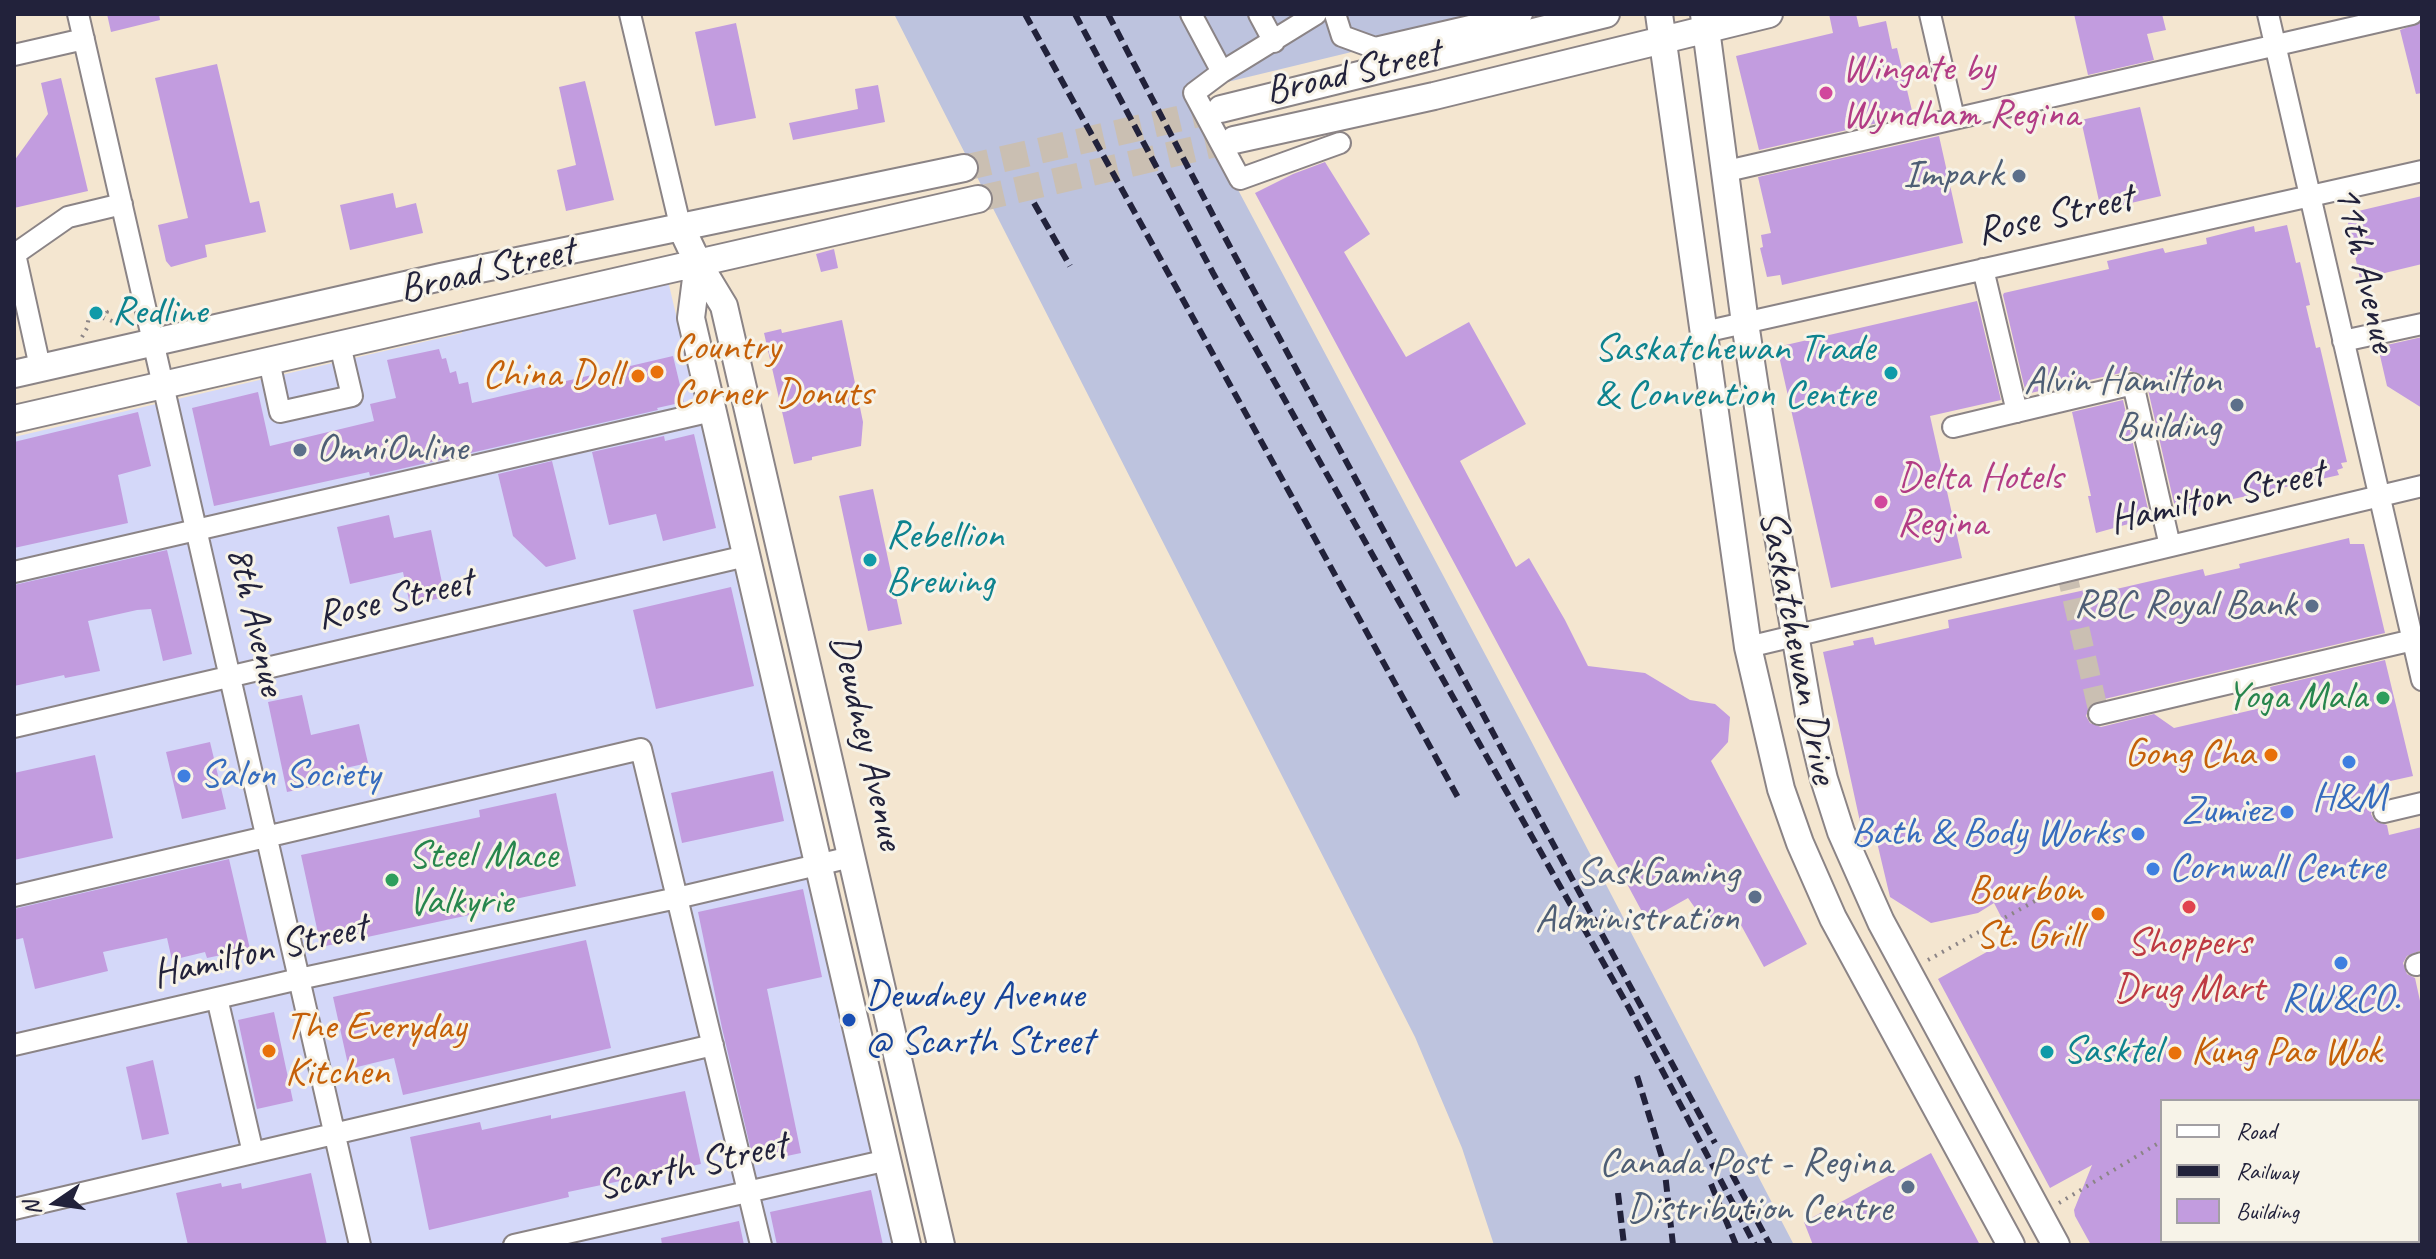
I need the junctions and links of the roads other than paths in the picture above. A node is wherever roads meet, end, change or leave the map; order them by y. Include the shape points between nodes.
1 (78, 14) edge
2 (630, 14) edge
3 (1191, 14) edge
4 (1259, 14) edge
5 (1316, 14) edge
6 (1335, 14) edge
7 (1522, 14) edge
8 (1606, 14) edge
9 (1659, 14) edge
10 (1769, 14) edge
11 (1930, 14) edge
12 (2268, 14) edge
13 (2412, 14) edge
14 (1484, 18) edge
15 (1705, 22) edge
16 (84, 39) junction
17 (1662, 40) junction
18 (1274, 42) junction
19 (2275, 45) junction
20 (14, 55) edge
21 (1222, 72) junction
22 (1221, 109) tunnel mouth
23 (1954, 118) junction
24 (1234, 140) tunnel mouth
25 (1340, 143) dead end
26 (964, 168) tunnel mouth
27 (1727, 171) junction
28 (2422, 171) edge
29 (2310, 197) junction
30 (978, 199) tunnel mouth
31 (122, 204) junction
32 (680, 225) junction
33 (14, 254) edge
34 (698, 263) junction
35 (1983, 269) junction
36 (1745, 323) junction
37 (2422, 324) edge
38 (1704, 332) junction
39 (154, 341) junction
40 (2343, 341) junction
41 (340, 345) junction
42 (269, 361) junction
43 (40, 367) junction
44 (14, 374) edge
45 (163, 385) junction
46 (712, 411) junction
47 (2017, 412) junction
48 (14, 419) edge
49 (1953, 427) dead end
50 (2422, 486) edge
51 (2380, 496) junction
52 (197, 530) junction
53 (2170, 546) junction
54 (746, 556) junction
55 (14, 572) edge
56 (1795, 635) junction
57 (2416, 644) edge
58 (1748, 647) junction
59 (230, 676) junction
60 (2422, 680) edge
61 (2099, 714) dead end
62 (14, 727) edge
63 (2422, 803) edge
64 (2384, 812) dead end
65 (266, 835) junction
66 (851, 857) junction
67 (818, 865) junction
68 (14, 896) edge
69 (677, 898) junction
70 (299, 979) junction
71 (217, 998) junction
72 (14, 1045) edge
73 (713, 1045) junction
74 (335, 1133) junction
75 (253, 1153) junction
76 (888, 1160) junction
77 (749, 1190) junction
78 (14, 1209) edge
79 (2011, 1239) edge
80 (360, 1245) edge
81 (514, 1245) edge
82 (761, 1245) edge
83 (907, 1245) edge
84 (941, 1245) edge
85 (2056, 1245) edge

1 - 16 street, 8th Avenue
2 - 32 street, Dewdney Avenue
3 - 21 street
4 - 18 street
5 - 18 street
6 - 14 street via 1342,36 1375,48
7 - 14 street
8 - 22 main road, Broad Street
9 - 17 main road, Saskatchewan Drive
10 - 15 main road, Broad Street
11 - 23 street
12 - 19 street, 11th Avenue
13 - 19 street
15 - 17 main road, Broad Street
15 - 27 main road, Saskatchewan Drive
16 - 20 street
16 - 31 street, 8th Avenue
17 - 24 main road, Broad Street
17 - 38 main road, Saskatchewan Drive
18 - 21 street
19 - 23 street
19 - 29 street, 11th Avenue
21 - 25 street via 1194,93 1240,179
23 - 27 street
26 - 32 main road, Broad Street
27 - 36 main road, Saskatchewan Drive
28 - 29 street, Rose Street
29 - 35 street, Rose Street
29 - 40 street, 11th Avenue
30 - 34 main road, Broad Street
31 - 33 street via 68,217
31 - 39 street, 8th Avenue
32 - 34 main road, Dewdney Avenue
32 - 39 main road, Broad Street
33 - 43 street
34 - 41 main road, Broad Street
34 - 46 main road, Dewdney Avenue via 691,318
34 - 66 main road, Dewdney Avenue via 724,306
35 - 36 street, Rose Street
35 - 47 street
36 - 38 street, Rose Street
36 - 56 main road, Saskatchewan Drive
37 - 40 street
38 - 58 main road, Saskatchewan Drive
39 - 43 main road, Broad Street
39 - 45 street, 8th Avenue
40 - 51 street, 11th Avenue
41 - 42 main road, Broad Street
41 - 42 street via 352,396 295,409 280,412
42 - 45 main road, Broad Street
43 - 44 main road, Broad Street
45 - 48 main road, Broad Street
45 - 52 street, 8th Avenue
46 - 52 street
46 - 54 main road, Dewdney Avenue
47 - 49 street
47 - 53 street via 2133,384
50 - 51 street, Hamilton Street
51 - 53 street, Hamilton Street
51 - 57 street, 11th Avenue
52 - 55 street
52 - 59 street, 8th Avenue
53 - 56 street, Hamilton Street
54 - 59 street, Rose Street
54 - 67 main road, Dewdney Avenue
56 - 58 street, Hamilton Street
56 - 85 main road, Saskatchewan Drive via 1810,721 1841,832 1881,922
57 - 60 street, 11th Avenue
57 - 61 street
58 - 79 main road, Saskatchewan Drive via 1781,789 1814,879
59 - 62 street, Rose Street
59 - 65 street, 8th Avenue
63 - 64 street
65 - 68 street
65 - 69 street via 641,749
65 - 70 street, 8th Avenue
66 - 67 street, Hamilton Street
66 - 84 main road, Dewdney Avenue
67 - 69 street, Hamilton Street
67 - 76 main road, Dewdney Avenue
69 - 70 street, Hamilton Street
69 - 73 street
70 - 71 street, Hamilton Street
70 - 74 street, 8th Avenue
71 - 72 street, Hamilton Street
71 - 75 street
73 - 74 street
73 - 77 street
74 - 75 street
74 - 80 street, 8th Avenue
75 - 78 street
76 - 77 street, Scarth Street
76 - 83 main road, Dewdney Avenue
77 - 81 street, Scarth Street
77 - 82 street

